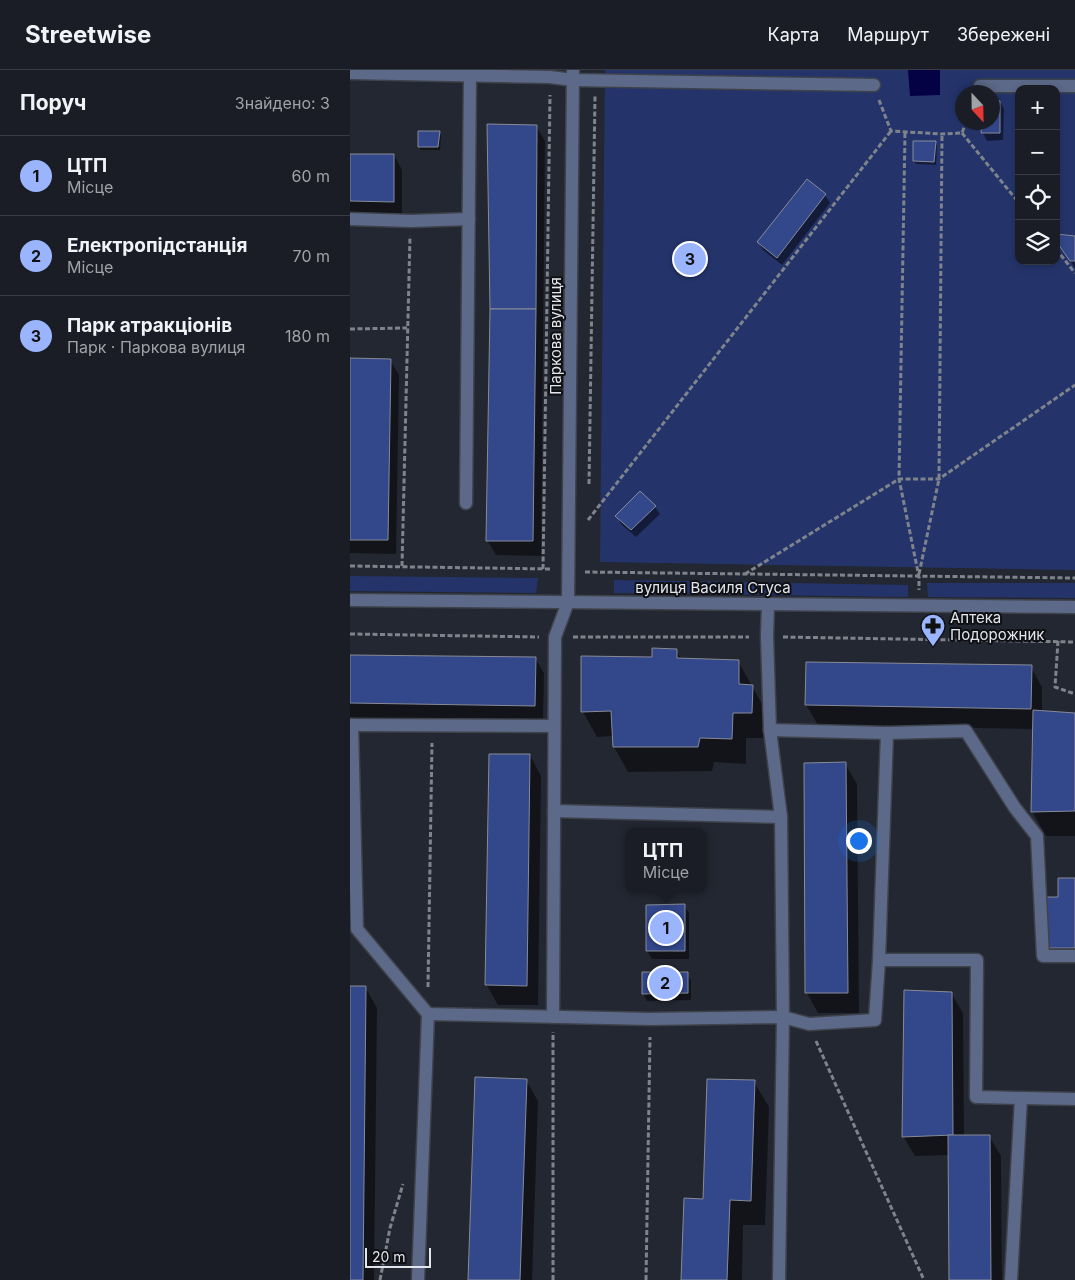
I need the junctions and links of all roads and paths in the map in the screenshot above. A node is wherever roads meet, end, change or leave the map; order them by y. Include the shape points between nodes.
1 (364, 72) edge
2 (350, 73) edge
3 (573, 75) edge
4 (470, 76) junction
5 (550, 77) junction
6 (596, 80) junction
7 (874, 85) joint
8 (1000, 86) edge
9 (1075, 86) edge
10 (963, 130) edge
11 (891, 131) junction
12 (905, 133) junction
13 (962, 133) junction
14 (942, 134) junction
15 (1015, 198) edge
16 (350, 219) edge
17 (469, 219) junction
18 (411, 221) junction
19 (1060, 255) edge
20 (1075, 273) edge
21 (407, 328) junction
22 (350, 329) edge
23 (1075, 385) edge
24 (899, 479) junction
25 (940, 479) junction
26 (589, 491) dead end
27 (466, 503) dead end
28 (588, 510) dead end
29 (588, 520) junction
30 (588, 529) dead end
31 (585, 564) dead end
32 (350, 566) edge
33 (402, 566) junction
34 (543, 569) junction
35 (569, 570) junction
36 (584, 572) junction
37 (744, 575) junction
38 (919, 577) junction
39 (1075, 578) edge
40 (350, 600) edge
41 (568, 602) junction
42 (768, 604) junction
43 (919, 605) junction
44 (1075, 607) edge
45 (350, 634) edge
46 (767, 636) junction
47 (555, 637) junction
48 (1058, 641) junction
49 (1075, 642) edge
50 (1075, 694) edge
51 (351, 725) edge
52 (433, 725) junction
53 (554, 726) junction
54 (770, 730) junction
55 (887, 733) junction
56 (554, 811) junction
57 (782, 817) junction
58 (1075, 956) edge
59 (879, 960) junction
60 (428, 1014) junction
61 (553, 1016) junction
62 (783, 1017) junction
63 (650, 1019) junction
64 (809, 1024) junction
65 (1021, 1098) junction
66 (1075, 1099) edge
67 (418, 1280) edge
68 (553, 1280) edge
69 (646, 1280) edge
70 (779, 1280) edge
71 (924, 1280) edge
72 (1011, 1280) edge

1 - 2 street
1 - 4 street
3 - 5 street
3 - 6 street
3 - 35 street, Паркова вулиця
4 - 5 street
4 - 17 street
5 - 34 path
6 - 7 street
6 - 26 path
7 - 11 path
8 - 9 street
10 - 13 path
11 - 12 path
11 - 29 path
12 - 14 path
12 - 24 path
13 - 14 path
13 - 15 path
14 - 25 path
16 - 18 street
17 - 18 street
17 - 27 street
18 - 21 path
19 - 20 path
21 - 22 path
21 - 33 path
23 - 25 path
24 - 25 path
24 - 37 path
24 - 38 path
25 - 38 path
28 - 29 path
29 - 30 path
31 - 36 path
32 - 33 path
33 - 34 path
34 - 35 path
35 - 36 path
35 - 41 street, Паркова вулиця
36 - 37 path
37 - 38 path
38 - 39 path
38 - 43 path
40 - 41 street, вулиця Василя Стуса
41 - 42 street, вулиця Василя Стуса
41 - 47 street, Паркова вулиця
42 - 43 street, вулиця Василя Стуса
42 - 46 street
43 - 44 street, вулиця Василя Стуса
45 - 47 path
46 - 47 path
46 - 48 path
46 - 54 street
47 - 53 street, Паркова вулиця
48 - 49 path
48 - 50 path via 1056,686
51 - 52 street
51 - 60 street via 357,929
52 - 53 street
52 - 60 path
53 - 56 street, Паркова вулиця
54 - 55 street
54 - 57 street
55 - 58 street via 966,731 1015,808 1037,836 1043,956
55 - 59 street
56 - 57 street
56 - 61 street, Паркова вулиця
57 - 62 street
59 - 64 street via 875,1020
59 - 65 street via 977,960 976,1097
60 - 61 street
60 - 67 street
61 - 63 street
61 - 68 path
62 - 63 street
62 - 64 street
62 - 70 street
63 - 69 path
64 - 71 path
65 - 66 street
65 - 72 street

